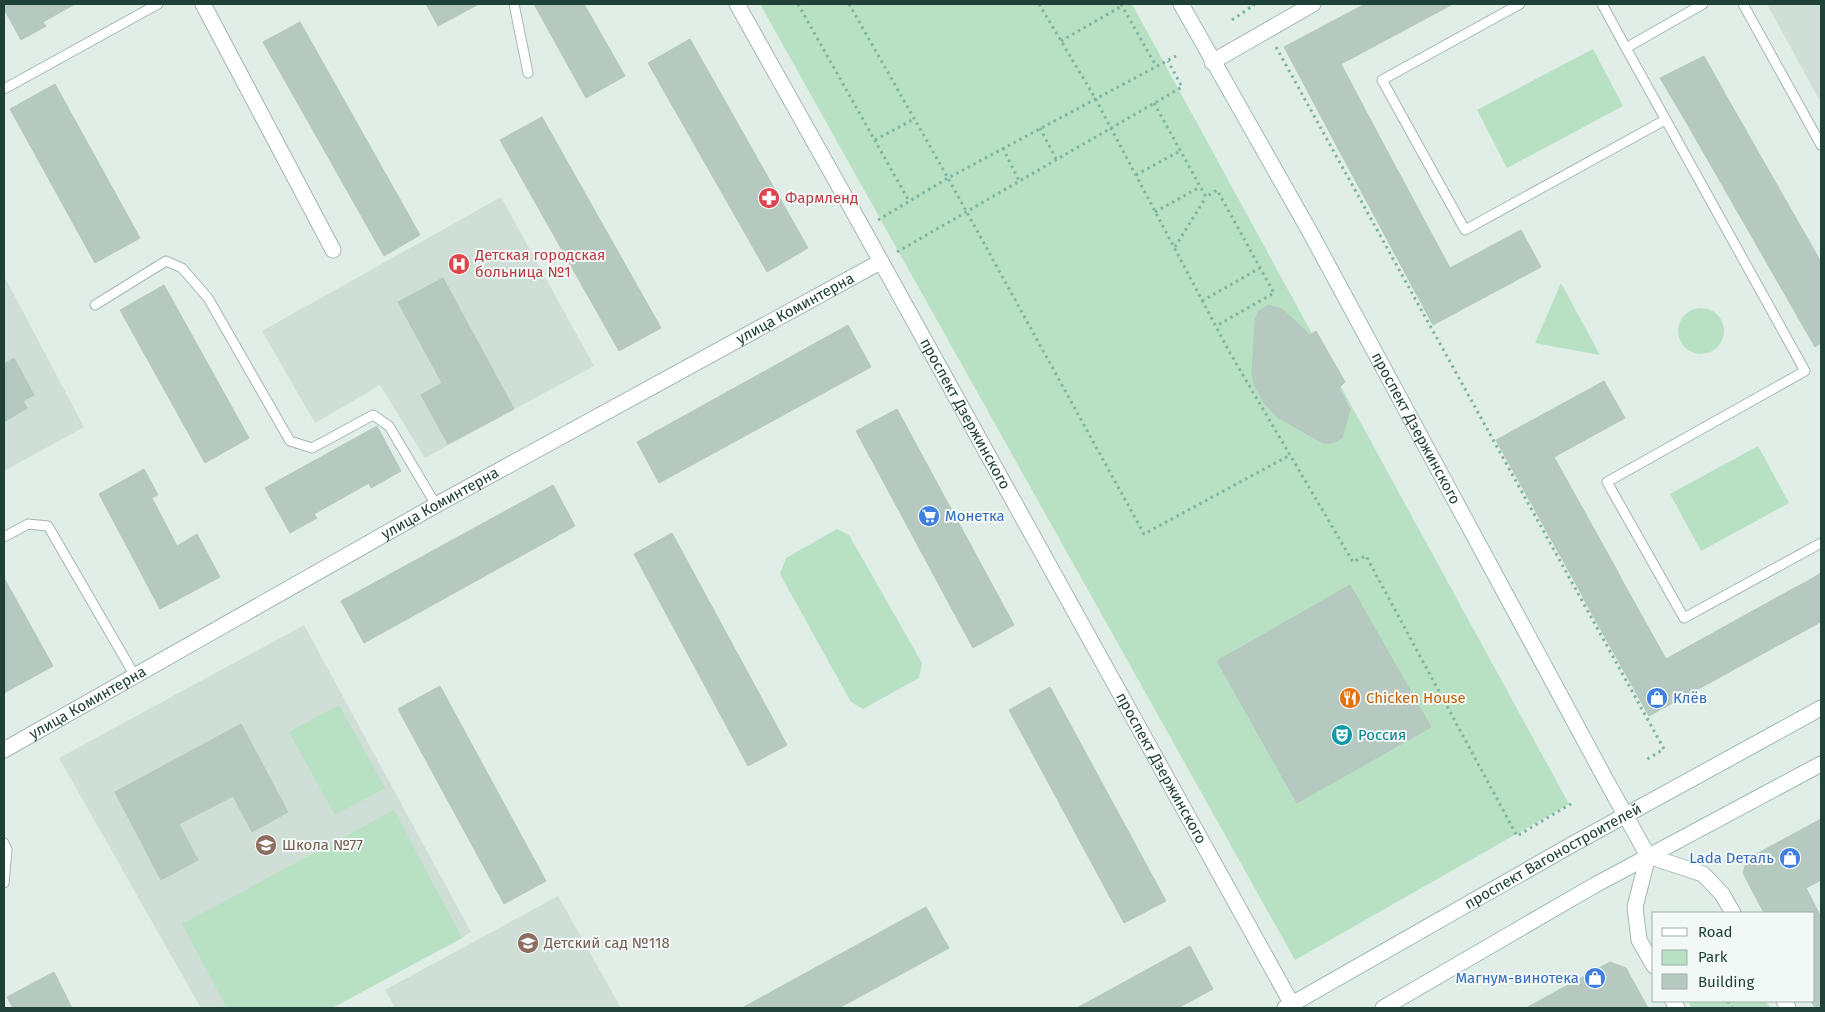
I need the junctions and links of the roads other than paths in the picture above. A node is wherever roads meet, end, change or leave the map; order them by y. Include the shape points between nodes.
1 (158, 4) edge
2 (203, 4) edge
3 (514, 4) edge
4 (736, 4) edge
5 (1180, 4) edge
6 (1313, 4) edge
7 (1520, 4) edge
8 (1602, 4) edge
9 (1703, 4) edge
10 (1744, 4) edge
11 (1626, 48) junction
12 (1212, 62) junction
13 (528, 73) dead end
14 (4, 88) edge
15 (1665, 120) junction
16 (1821, 146) edge
17 (334, 250) dead end
18 (880, 262) junction
19 (95, 305) dead end
20 (436, 506) junction
21 (4, 537) edge
22 (1821, 543) edge
23 (135, 676) junction
24 (1821, 708) edge
25 (4, 750) edge
26 (1821, 764) edge
27 (1625, 816) junction
28 (4, 843) edge
29 (1648, 856) junction
30 (4, 883) edge
31 (1732, 912) edge
32 (1652, 963) edge
33 (1290, 1007) edge
34 (1383, 1008) edge

1 - 14 lane
2 - 17 street
3 - 13 lane
4 - 18 street, проспект Дзержинского
5 - 12 street, проспект Дзержинского
6 - 12 street
7 - 15 lane via 1382,80 1465,230
8 - 11 lane
9 - 11 lane
10 - 16 lane
11 - 15 lane
12 - 27 street, проспект Дзержинского via 1310,232
15 - 22 lane via 1805,371 1607,482 1684,618
18 - 20 street, улица Коминтерна
18 - 33 street, проспект Дзержинского
19 - 20 lane via 166,261 182,268 208,298 290,441 312,448 373,414 389,426
20 - 23 street, улица Коминтерна
21 - 23 lane via 28,524 48,526
23 - 25 street, улица Коминтерна
24 - 27 street, проспект Вагоностроителей
26 - 29 street
27 - 29 street, проспект Дзержинского
27 - 33 street, проспект Вагоностроителей
28 - 30 lane via 7,850
29 - 31 street via 1703,874 1722,894
29 - 32 street via 1635,907 1639,940
29 - 34 street

